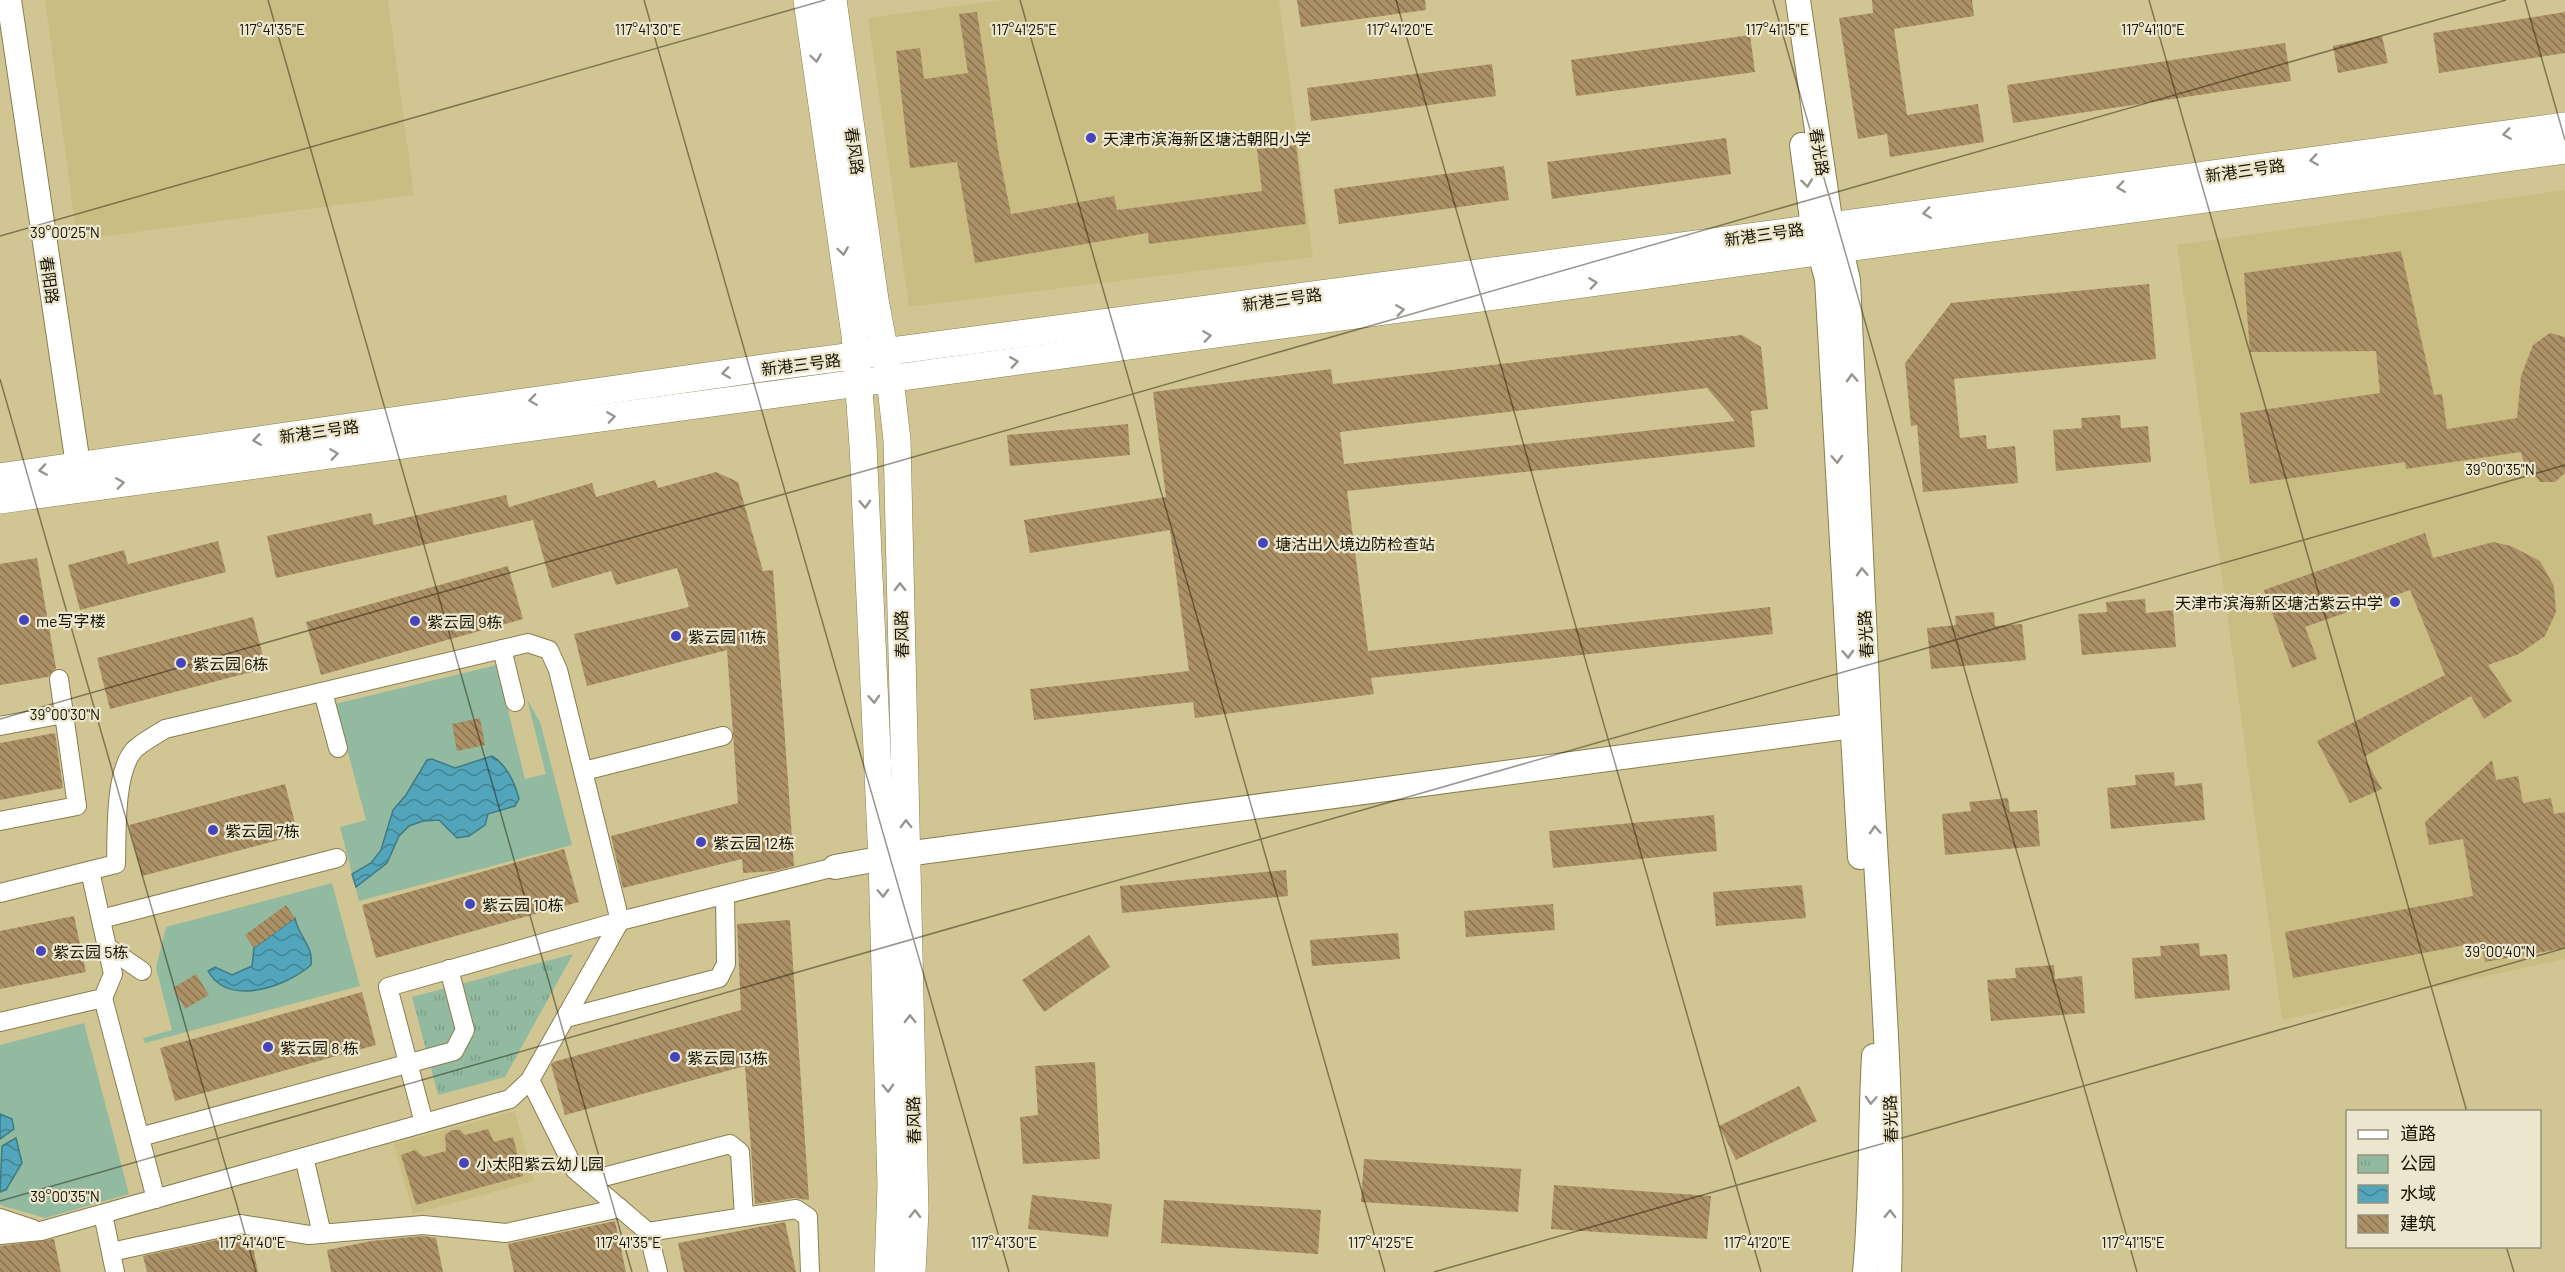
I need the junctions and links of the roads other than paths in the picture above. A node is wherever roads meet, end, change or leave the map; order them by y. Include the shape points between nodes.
1 (9, 0) edge
2 (807, 0) edge
3 (833, 0) edge
4 (1783, 0) edge
5 (1798, 0) edge
6 (2565, 126) edge
7 (2565, 150) edge
8 (1826, 239) junction
9 (863, 301) junction
10 (805, 363) junction
11 (874, 369) junction
12 (956, 370) junction
13 (897, 440) junction
14 (80, 476) junction
15 (0, 477) edge
16 (0, 500) edge
17 (502, 649) junction
18 (59, 680) dead end
19 (322, 692) junction
20 (515, 702) dead end
21 (64, 714) junction
22 (1861, 724) junction
23 (0, 726) edge
24 (723, 736) dead end
25 (338, 748) dead end
26 (584, 771) junction
27 (0, 820) edge
28 (894, 857) junction
29 (337, 858) dead end
30 (835, 867) joint
31 (90, 871) junction
32 (0, 893) edge
33 (725, 895) junction
34 (101, 919) junction
35 (620, 921) junction
36 (107, 946) junction
37 (449, 969) junction
38 (142, 971) dead end
39 (103, 998) junction
40 (566, 1018) junction
41 (0, 1022) edge
42 (408, 1063) junction
43 (530, 1080) junction
44 (424, 1123) junction
45 (140, 1137) junction
46 (304, 1157) junction
47 (588, 1181) junction
48 (156, 1199) junction
49 (620, 1208) junction
50 (102, 1214) junction
51 (744, 1217) junction
52 (0, 1218) edge
53 (41, 1231) junction
54 (648, 1232) junction
55 (322, 1234) junction
56 (0, 1235) edge
57 (111, 1252) junction
58 (115, 1272) edge
59 (658, 1272) edge
60 (810, 1272) edge
61 (888, 1272) edge
62 (912, 1272) edge
63 (1865, 1272) edge
64 (1888, 1272) edge

1 - 14 street, 春阳路
2 -> 9 main road, 春风路
3 - 9 main road, 春风路
4 -> 8 street, 春光路
5 - 8 street, 春光路
6 -> 8 main road, 新港三号路
7 - 8 main road, 新港三号路
8 - 11 main road, 新港三号路 via 957,343
12 -> 8 main road, 新港三号路
8 - 22 street, 春光路
9 - 10 main road via 838,343 821,357
9 - 11 main road, 春风路
10 - 11 main road, 新港三号路
10 -> 14 main road, 新港三号路
11 - 12 main road, 新港三号路
11 - 13 main road, 春风路
14 -> 11 main road, 新港三号路 via 805,391
11 -> 28 main road, 春风路 via 863,445
12 - 13 main road via 920,383 907,394
28 -> 13 main road, 春风路
14 -> 15 main road, 新港三号路
14 - 16 main road, 新港三号路
17 - 19 street
17 - 20 street
17 - 26 street via 528,643 549,650 558,670
18 - 21 street
19 - 25 street
19 - 31 street via 165,729 134,750 123,771 116,864
21 - 23 street
21 - 27 street via 77,806
22 - 28 street
22 -> 63 street, 春光路 via 1874,1050
64 -> 22 street, 春光路 via 1888,1059
24 - 26 street
26 - 35 street
28 - 30 street
28 -> 61 main road, 春风路
62 -> 28 main road, 春风路 via 915,1211
29 - 34 street
30 - 33 street
31 - 32 street
31 - 34 street
33 - 35 street
33 - 40 street via 726,964 719,978
34 - 36 street
35 - 37 street
35 - 40 street
36 - 38 street
36 - 39 street via 113,974
37 - 42 street via 465,1030 454,1051
37 - 42 street via 388,987
39 - 41 street
39 - 45 street
40 - 43 street
42 - 44 street
42 - 45 street
43 - 44 street via 510,1099
43 - 47 street via 575,1170
44 - 46 street
45 - 48 street
46 - 48 street
46 - 55 street
47 - 49 street
47 - 51 street via 730,1144 740,1152
48 - 50 street
49 - 54 street
49 - 55 street via 506,1233 423,1225
50 - 53 street
50 - 57 street
51 - 54 street
51 - 60 street via 796,1209 808,1217
52 - 53 street
53 - 56 street
54 - 59 street
55 - 57 street via 240,1224
57 - 58 street

